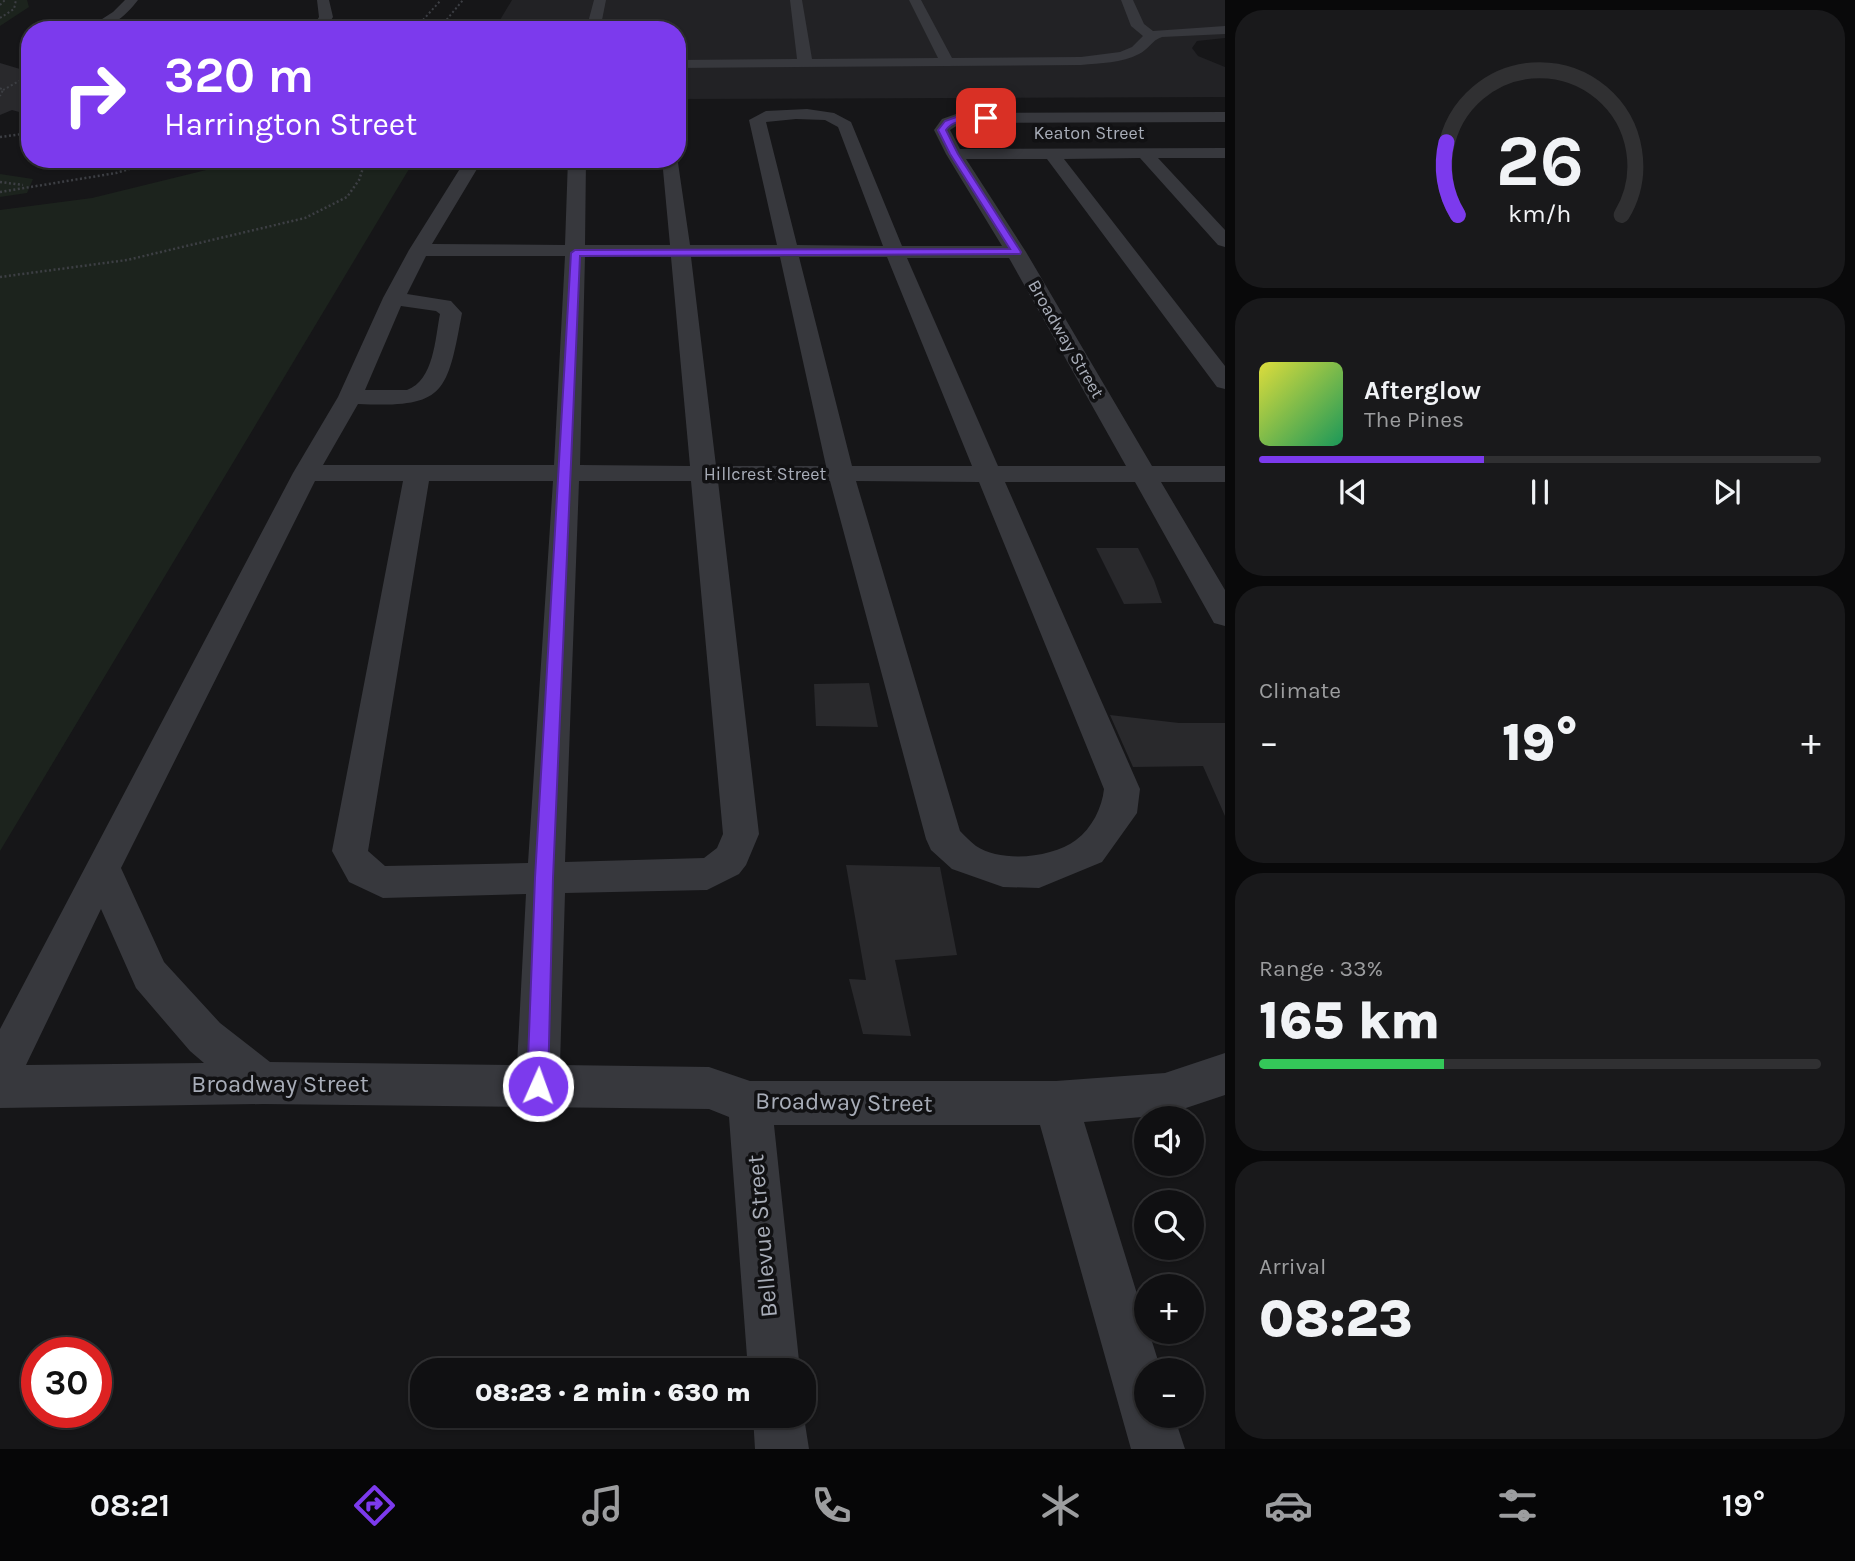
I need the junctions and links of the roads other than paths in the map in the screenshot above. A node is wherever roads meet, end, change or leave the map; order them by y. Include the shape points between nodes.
1 (133, 0) edge
2 (323, 0) edge
3 (600, 0) edge
4 (796, 0) edge
5 (915, 0) edge
6 (1127, 0) edge
7 (343, 6) dead end
8 (138, 15) dead end
9 (326, 17) junction
10 (108, 21) edge
11 (324, 21) edge
12 (595, 21) edge
13 (1225, 30) edge
14 (1151, 36) junction
15 (805, 62) junction
16 (947, 62) junction
17 (686, 64) edge
18 (1198, 117) junction
19 (1225, 117) edge
20 (1225, 142) edge
21 (1145, 153) junction
22 (1225, 153) edge
23 (954, 154) junction
24 (1052, 154) junction
25 (469, 168) edge
26 (577, 168) edge
27 (672, 168) edge
28 (1225, 241) edge
29 (419, 250) junction
30 (895, 252) junction
31 (1016, 252) junction
32 (575, 253) junction
33 (679, 253) junction
34 (789, 253) junction
35 (394, 299) junction
36 (1225, 382) edge
37 (350, 397) junction
38 (306, 473) junction
39 (417, 474) junction
40 (566, 474) junction
41 (702, 474) junction
42 (841, 474) junction
43 (988, 474) junction
44 (1143, 474) junction
45 (1225, 474) edge
46 (1225, 616) edge
47 (102, 868) junction
48 (544, 878) junction
49 (0, 1073) edge
50 (1225, 1073) edge
51 (263, 1083) junction
52 (538, 1086) junction
53 (0, 1087) edge
54 (750, 1103) junction
55 (1056, 1103) junction
56 (771, 1358) edge
57 (1134, 1367) edge
58 (774, 1428) edge
59 (780, 1428) edge
60 (1152, 1428) edge
61 (775, 1449) edge
62 (782, 1449) edge
63 (1158, 1449) edge

1 - 8 street
1 - 10 street
2 - 9 street
3 - 12 street
4 - 15 street
5 - 16 street
6 - 14 street via 1138,26
7 - 9 street
9 - 11 street
13 - 14 street
14 - 16 street via 1137,50 1102,60
15 - 16 street
15 - 17 street
18 - 19 street, Broadway Street
18 - 20 street
18 - 23 street, Broadway Street via 959,118 942,130
21 - 22 street, Keaton Street
21 - 24 street, Keaton Street
21 - 28 street
23 - 24 street, Keaton Street
23 - 31 street, Broadway Street
24 - 36 street
25 - 29 street
26 - 32 street
27 - 33 street
29 - 32 street
29 - 35 street
30 - 31 street
30 - 34 street
30 - 34 street via 845,125 824,116 766,116 757,120
30 - 43 street
31 - 44 street, Broadway Street
32 - 33 street
32 - 40 street
33 - 34 street
33 - 41 street
34 - 42 street
35 - 37 street
35 - 37 street via 443,306 452,313 435,381 413,397
37 - 38 street
38 - 39 street, Hillcrest Street
38 - 47 street
39 - 40 street, Hillcrest Street
39 - 48 street via 350,851 356,867 383,882
40 - 41 street, Hillcrest Street
40 - 48 street
41 - 42 street, Hillcrest Street
41 - 48 street via 741,834 736,851 729,862 707,874
42 - 43 street, Hillcrest Street
42 - 43 street via 944,839 965,858 1003,871 1039,872 1088,851 1119,813 1122,789
43 - 44 street, Hillcrest Street
44 - 45 street, Hillcrest Street
44 - 46 street, Broadway Street
47 - 49 street
47 - 51 street via 150,975 205,1037
48 - 52 street
50 - 55 street, Broadway Street via 1165,1094
51 - 52 street, Broadway Street
51 - 53 street, Broadway Street
52 - 54 street, Broadway Street via 709,1088
54 - 55 street, Broadway Street
54 - 56 street
55 - 57 street
58 - 61 street
59 - 62 street
60 - 63 street

